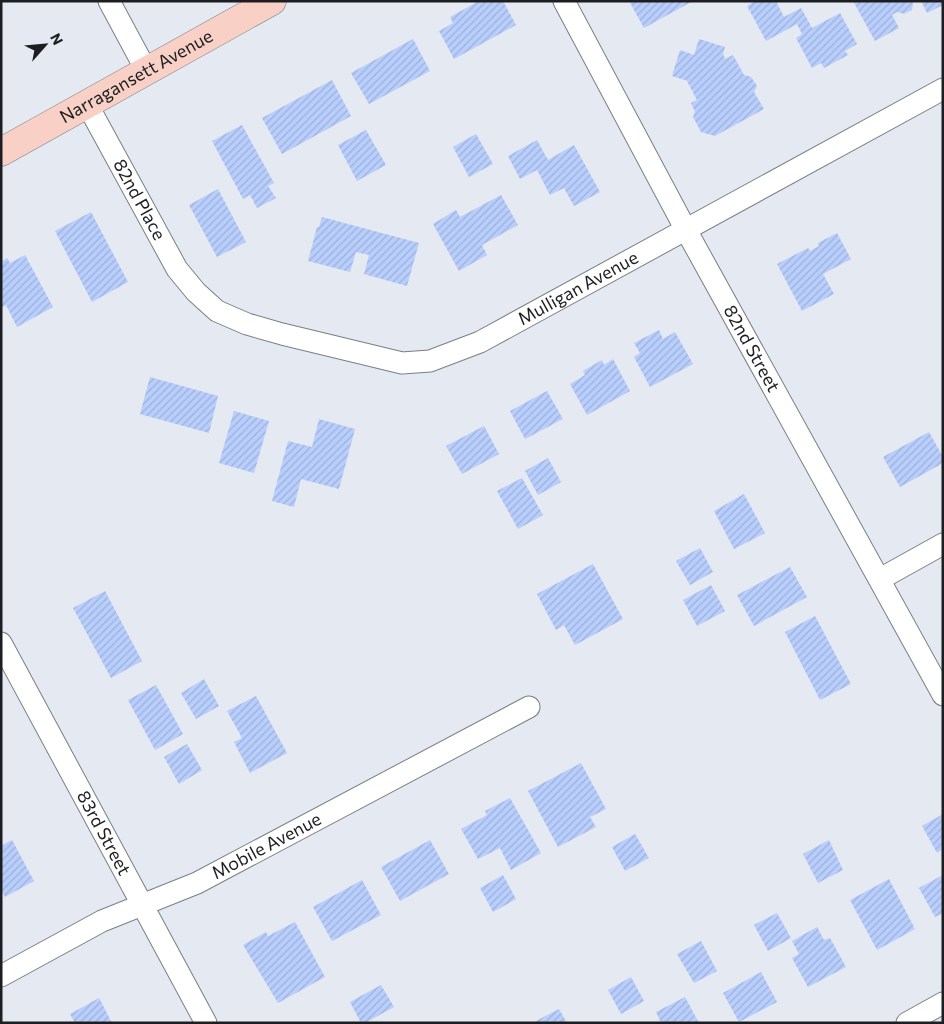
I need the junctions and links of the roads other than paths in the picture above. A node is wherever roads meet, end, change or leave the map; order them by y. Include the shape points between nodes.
1 (109, 1) edge
2 (272, 1) edge
3 (564, 1) edge
4 (146, 70) junction
5 (943, 89) edge
6 (87, 104) junction
7 (1, 152) edge
8 (686, 230) junction
9 (196, 292) joint
10 (943, 544) edge
11 (880, 579) junction
12 (1, 643) edge
13 (943, 695) edge
14 (529, 707) dead end
15 (143, 905) junction
16 (1, 976) edge
17 (943, 1003) edge
18 (206, 1023) edge
19 (907, 1023) edge

1 - 4 street
2 - 4 street, Narragansett Avenue
3 - 8 street, 82nd Street
4 - 6 street, Narragansett Avenue
5 - 8 street, Mulligan Avenue
6 - 7 street, Narragansett Avenue
6 - 9 street, 82nd Place via 177,269
8 - 9 street, Mulligan Avenue via 480,342 430,361 402,363 255,327 218,311
8 - 11 street, 82nd Street
10 - 11 street
11 - 13 street, 82nd Street
12 - 15 street, 83rd Street
14 - 15 street, Mobile Avenue via 197,883
15 - 16 street, Mobile Avenue via 102,921
15 - 18 street, 83rd Street
17 - 19 street

